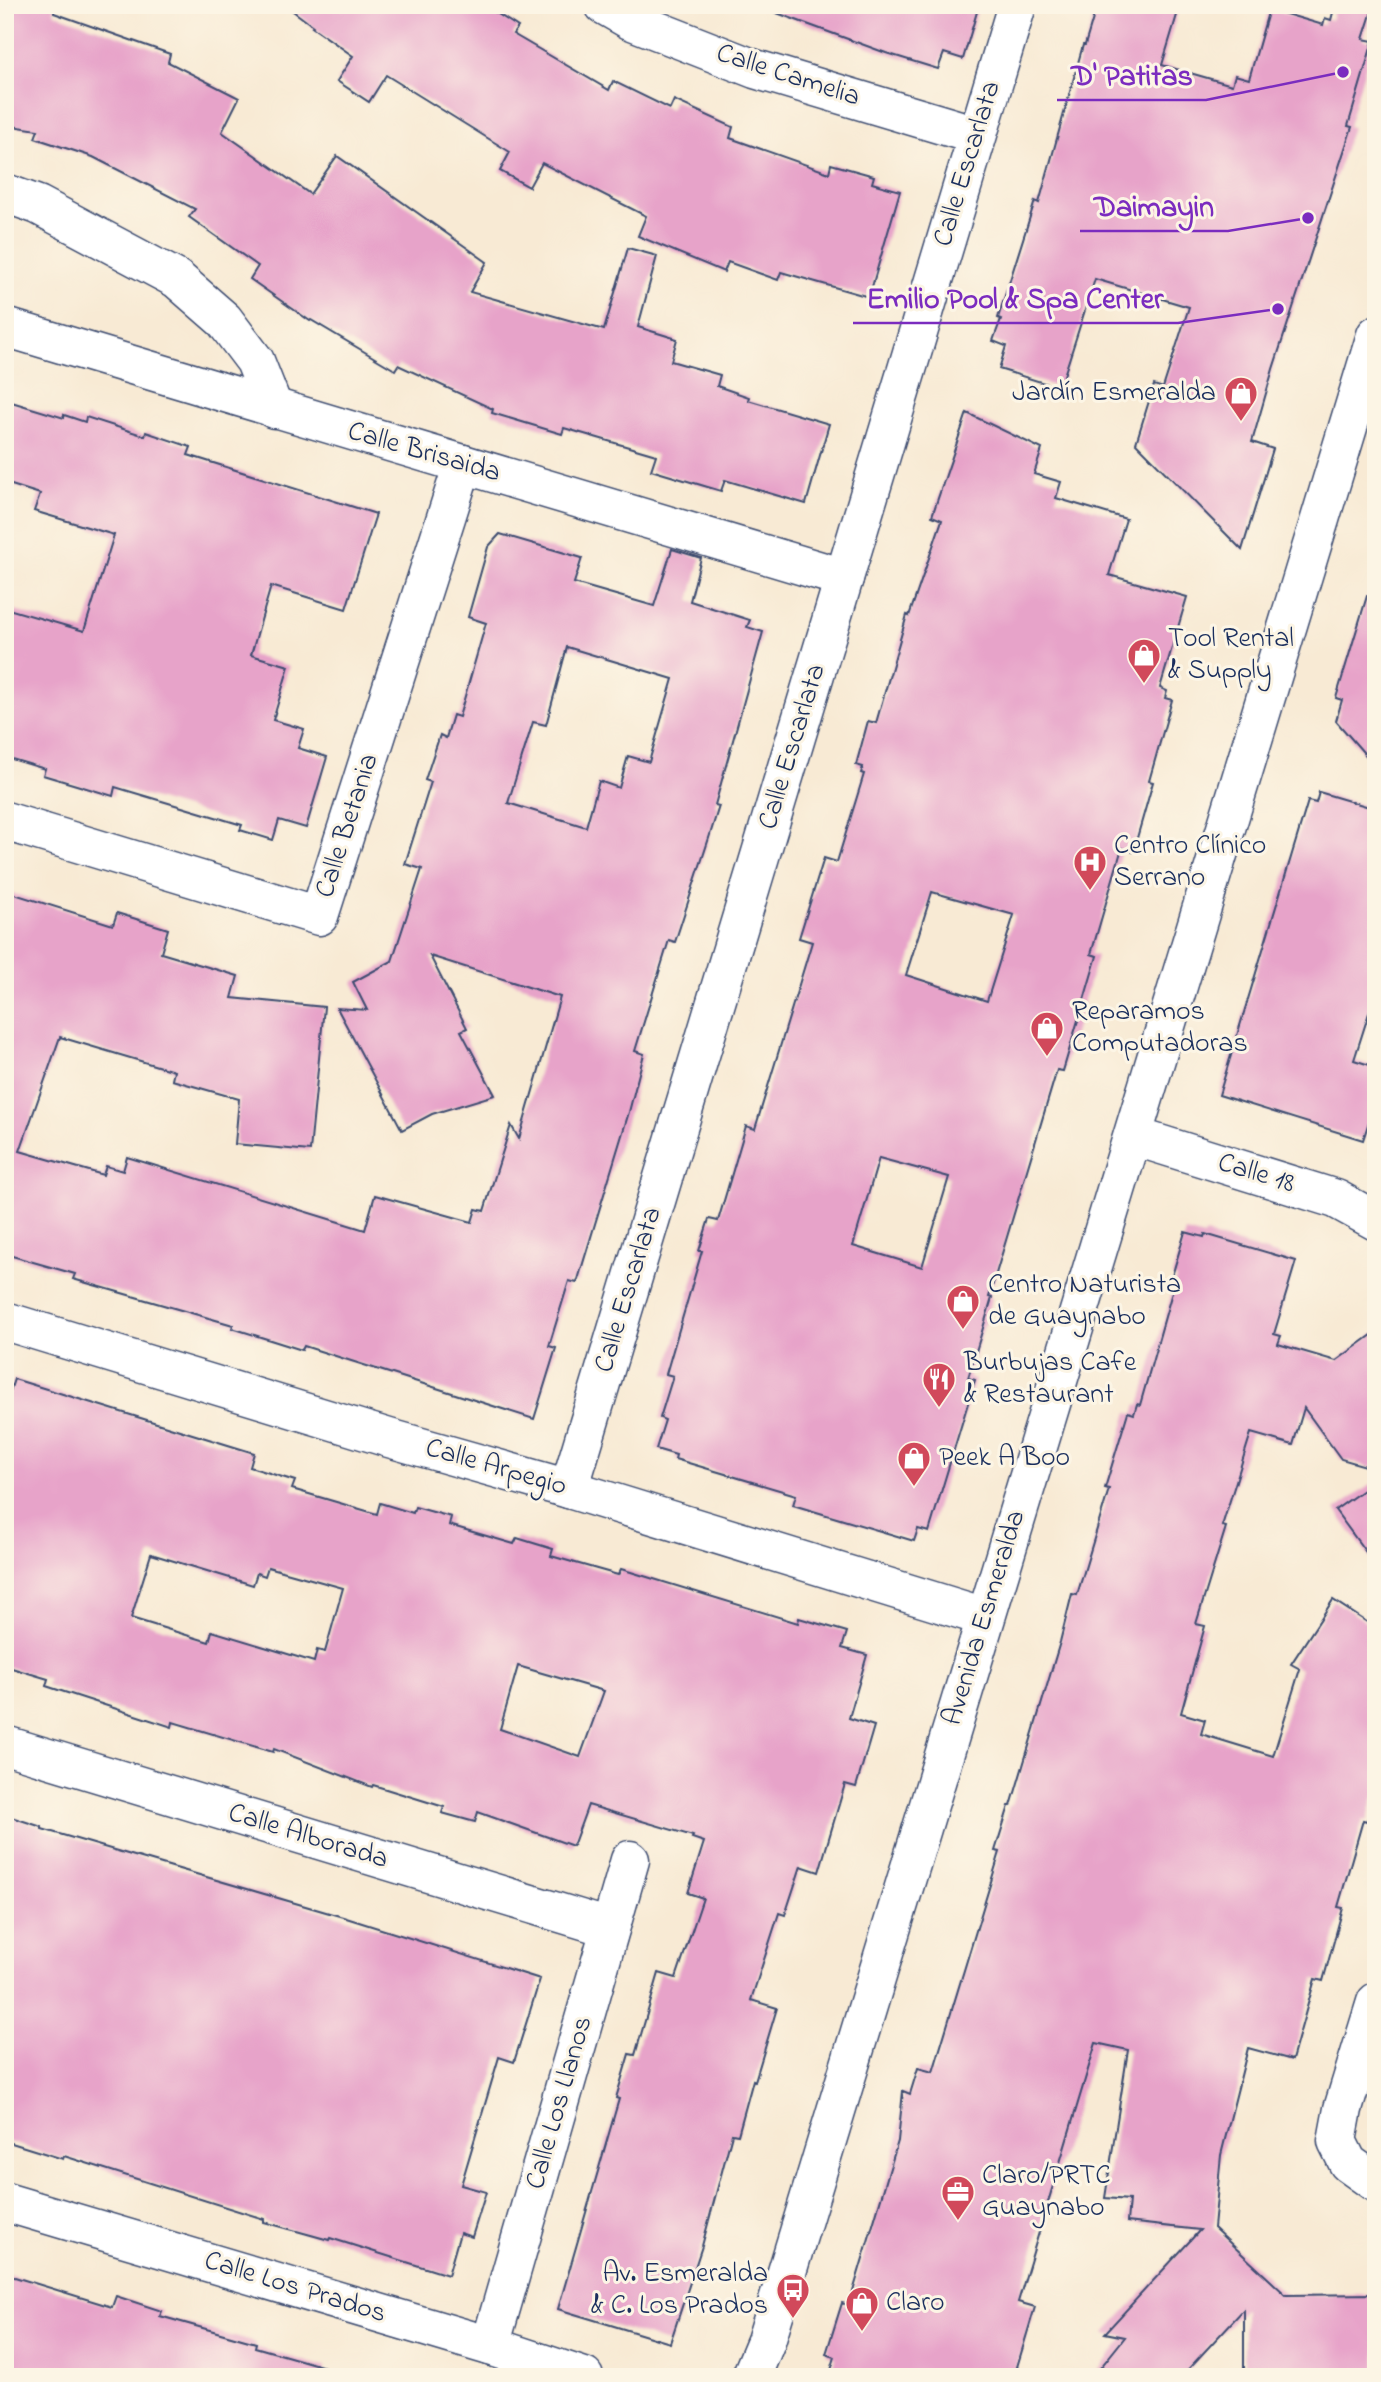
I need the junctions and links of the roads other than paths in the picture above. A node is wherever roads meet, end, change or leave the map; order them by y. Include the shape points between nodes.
1 (604, 5) edge
2 (1017, 5) edge
3 (976, 135) junction
4 (5, 193) edge
5 (5, 327) edge
6 (1376, 335) edge
7 (274, 408) junction
8 (463, 464) junction
9 (844, 578) junction
10 (5, 821) edge
11 (1133, 1136) junction
12 (1376, 1221) edge
13 (5, 1321) edge
14 (569, 1489) junction
15 (985, 1618) junction
16 (5, 1745) edge
17 (629, 1860) dead end
18 (610, 1928) junction
19 (1376, 2002) edge
20 (1376, 2183) edge
21 (5, 2202) edge
22 (490, 2346) junction
23 (583, 2377) edge
24 (751, 2377) edge

1 - 3 street, Calle Camelia via 630,20 755,69
2 - 3 street, Calle Escarlata
3 - 9 street, Calle Escarlata
4 - 7 street via 50,210 177,279 224,320 255,361
5 - 7 street, Calle Brisaida
6 - 11 street, Avenida Esmeralda
7 - 8 street, Calle Brisaida
8 - 9 street, Calle Brisaida
8 - 10 street, Calle Betania via 319,916
9 - 14 street, Calle Escarlata
11 - 12 street, Calle 18 via 1336,1199
11 - 15 street, Avenida Esmeralda
13 - 14 street, Calle Arpegio
14 - 15 street, Calle Arpegio
15 - 24 street, Avenida Esmeralda via 766,2341
16 - 18 street, Calle Alborada
17 - 18 street, Calle Los Llanos
18 - 22 street, Calle Los Llanos
19 - 20 street via 1337,2141 1348,2163
21 - 22 street, Calle Los Prados
22 - 23 street, Calle Los Prados

